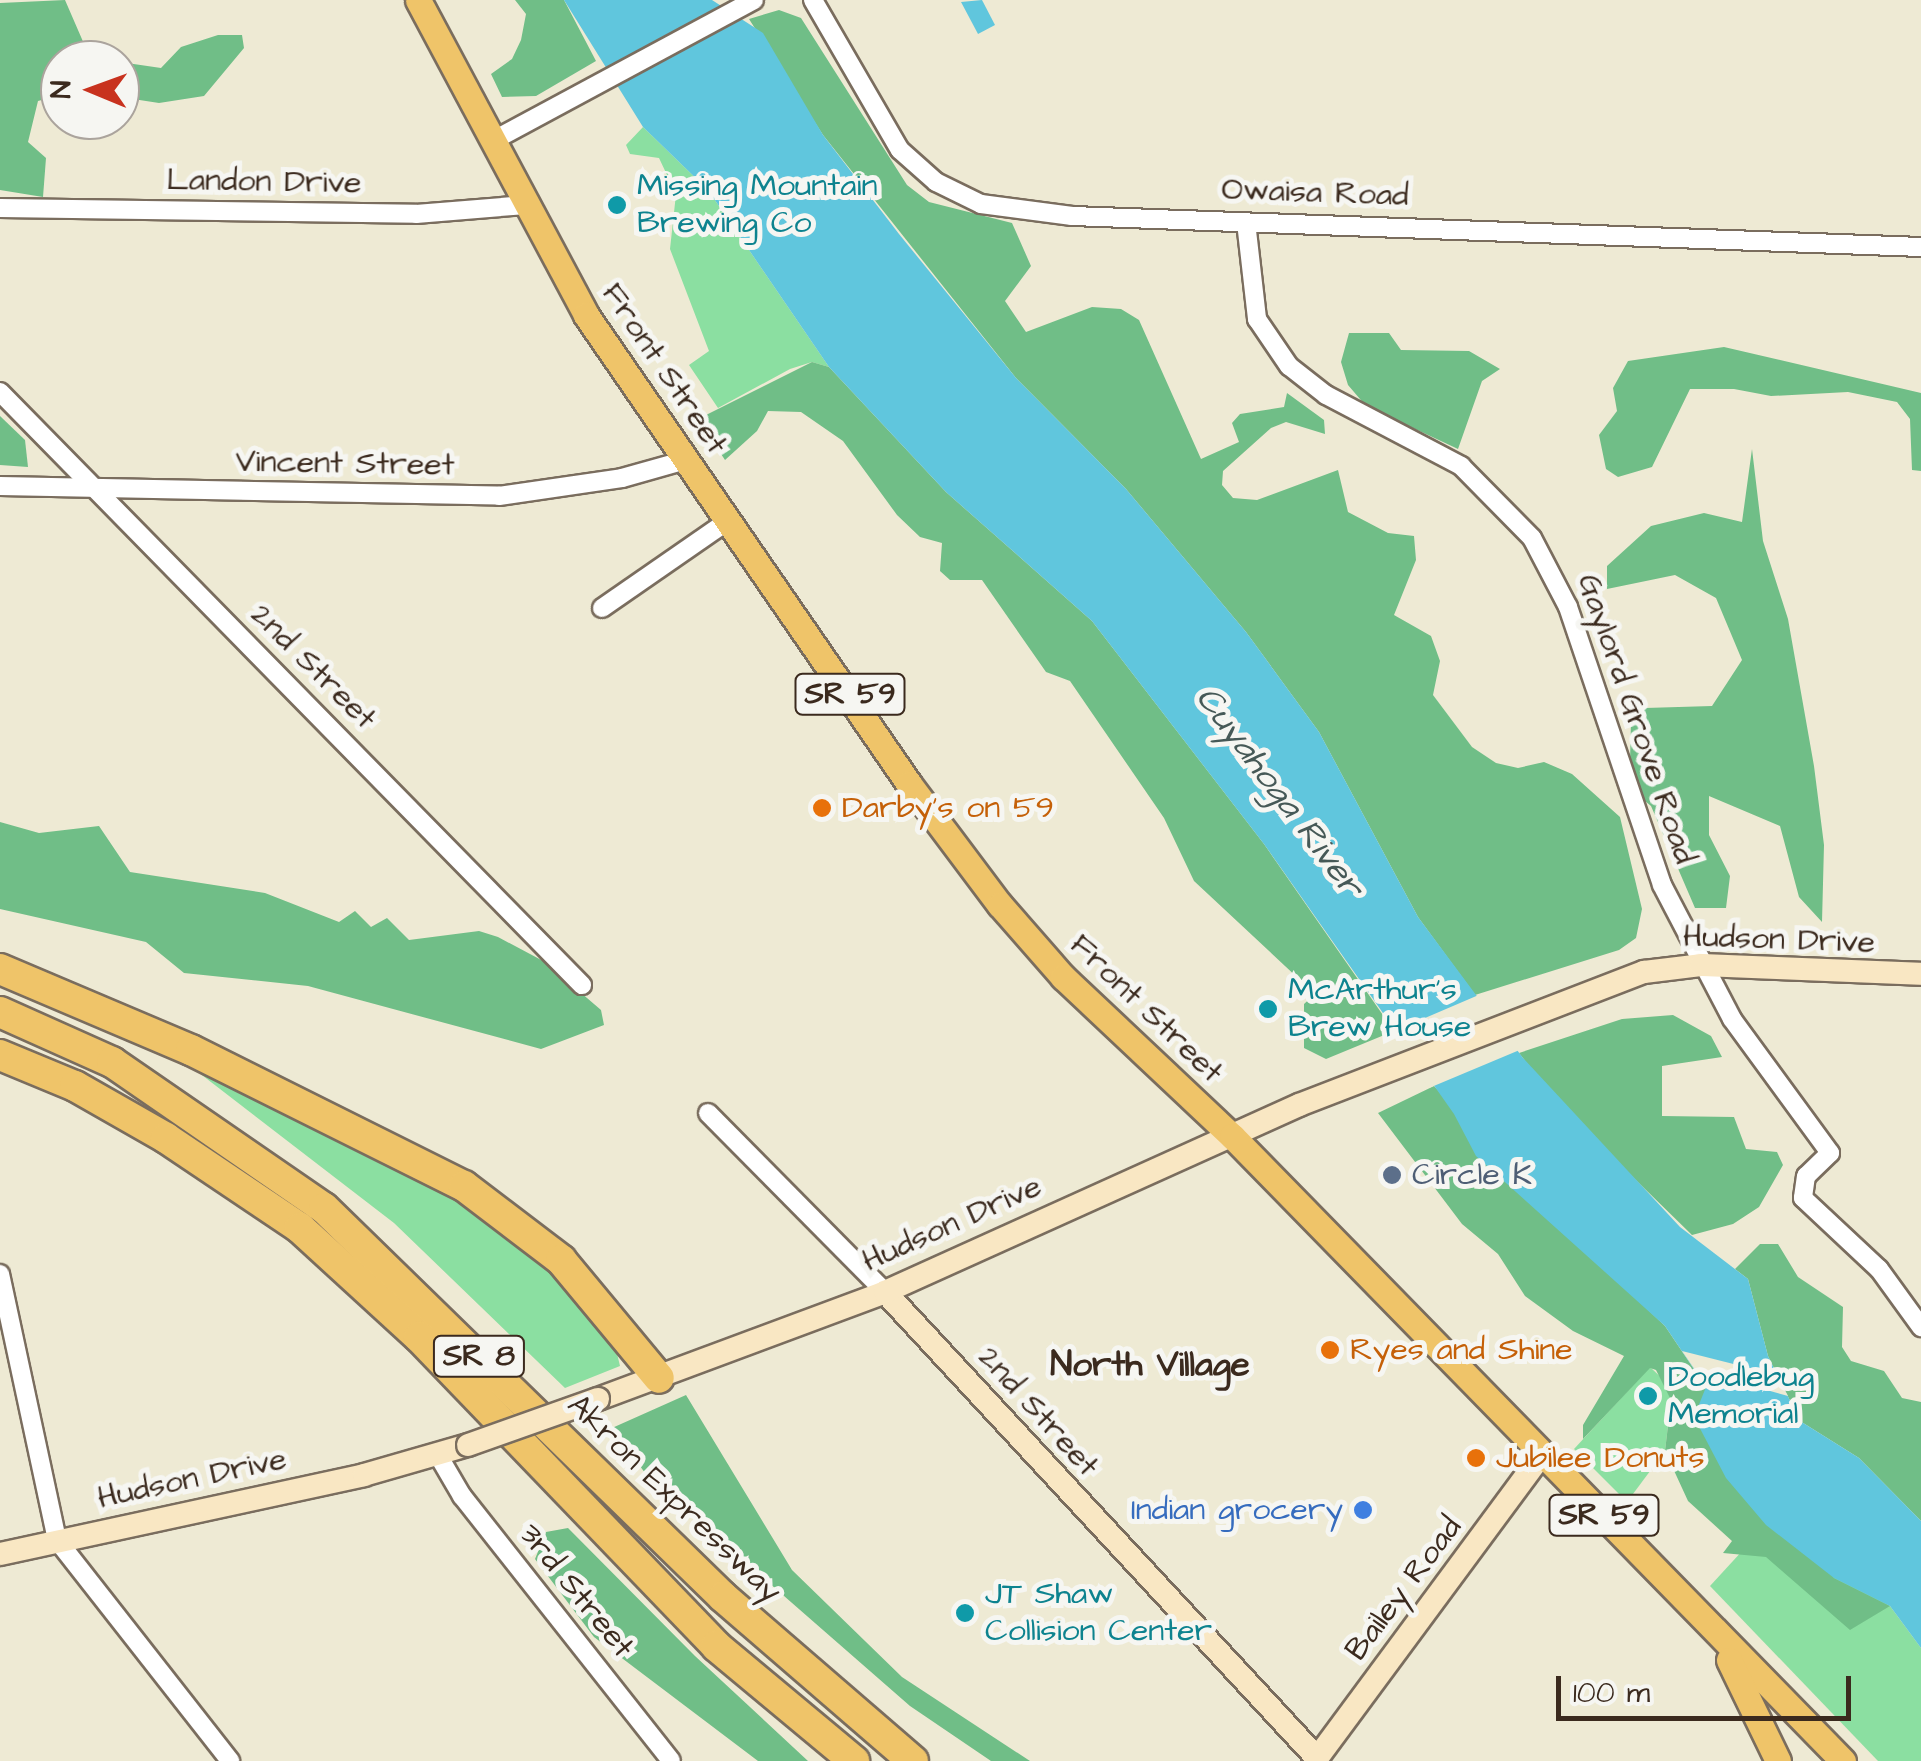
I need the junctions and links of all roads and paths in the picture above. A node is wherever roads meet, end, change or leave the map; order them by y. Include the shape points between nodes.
1 (418, 0) edge
2 (754, 0) edge
3 (814, 0) edge
4 (496, 139) junction
5 (526, 205) junction
6 (0, 208) edge
7 (1246, 222) junction
8 (1921, 247) edge
9 (0, 392) edge
10 (686, 460) junction
11 (0, 486) edge
12 (90, 489) junction
13 (729, 520) junction
14 (602, 608) dead end
15 (1701, 964) junction
16 (0, 969) edge
17 (1921, 974) edge
18 (582, 986) dead end
19 (0, 1012) edge
20 (0, 1056) edge
21 (708, 1113) dead end
22 (1232, 1136) junction
23 (0, 1274) edge
24 (885, 1292) junction
25 (3, 1303) edge
26 (1921, 1327) edge
27 (660, 1378) junction
28 (1542, 1453) junction
29 (438, 1455) junction
30 (57, 1540) junction
31 (0, 1554) edge
32 (1717, 1638) junction
33 (1316, 1759) edge
34 (230, 1761) edge
35 (670, 1761) edge
36 (854, 1761) edge
37 (913, 1761) edge
38 (1778, 1761) edge
39 (1843, 1761) edge

1 - 4 main road, SR 59
2 - 4 street
3 - 7 street, Owaisa Road via 893,141 950,191 1026,213
4 - 5 main road, SR 59
5 - 6 street, Landon Drive via 416,214
5 - 10 main road, Front Street / SR 59 via 586,315
7 - 8 street, Owaisa Road
7 - 15 street, Gaylord Grove Road via 1257,319 1289,366 1326,395 1461,466 1532,538 1568,607 1641,834
9 - 12 street, 2nd Street
10 - 12 street, Vincent Street via 622,478 499,496
10 - 13 main road, Front Street / SR 59
11 - 12 street, Vincent Street
12 - 18 street, 2nd Street
13 - 14 street
13 - 22 main road, Front Street / SR 59 via 1000,905 1075,990
15 - 17 street, Hudson Drive via 1842,976
15 - 22 street, Hudson Drive via 1644,972 1522,1016
15 - 26 street, Gaylord Grove Road via 1752,1050 1830,1153 1806,1176 1803,1198 1880,1269
16 - 27 highway via 192,1050 464,1186 561,1260
19 - 37 highway, Akron Expressway / SR 8 via 112,1062 324,1208 723,1598
20 - 36 highway, Akron Expressway / SR 8 via 75,1086 166,1138 300,1228 420,1336 716,1646
21 - 24 street, 2nd Street
22 - 24 street, Hudson Drive
22 - 28 main road, Front Street / SR 59
23 - 25 street
24 - 27 street, Hudson Drive
24 - 33 street, 2nd Street
25 - 30 street
27 - 29 street, Hudson Drive, bridge
28 - 32 main road, Front Street / SR 59
28 - 33 street, Bailey Road
29 - 30 street, Hudson Drive
29 - 35 street, 3rd Street via 462,1496
30 - 31 street, Hudson Drive
30 - 34 street
32 - 38 main road, SR 59
32 - 39 main road, Front Street / SR 59

